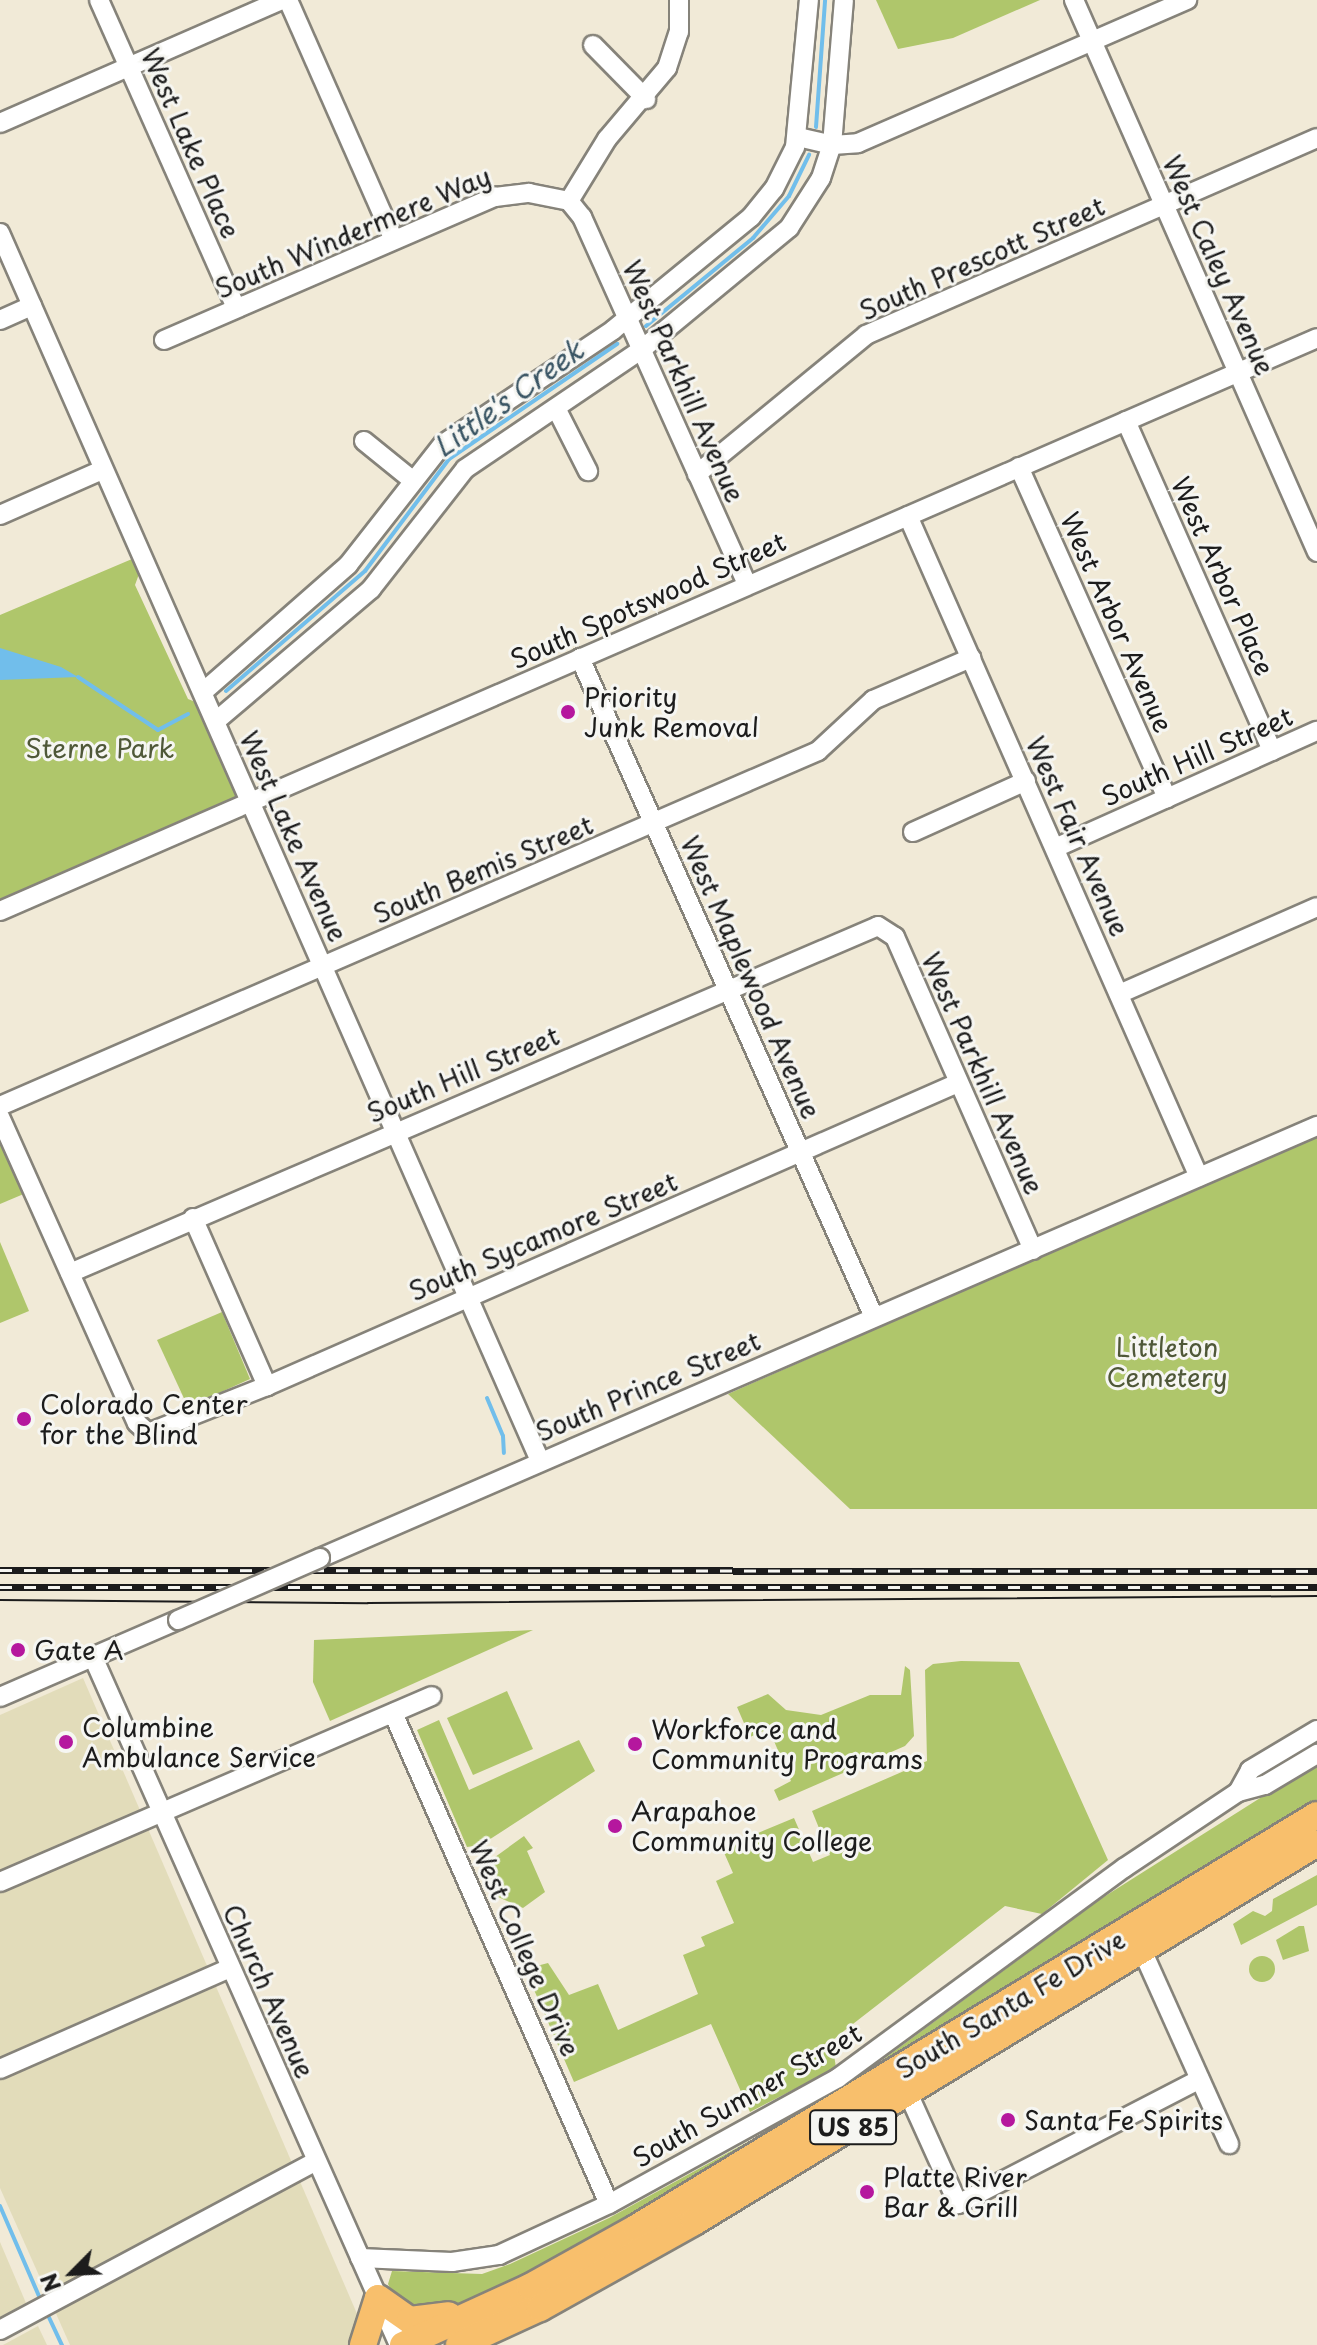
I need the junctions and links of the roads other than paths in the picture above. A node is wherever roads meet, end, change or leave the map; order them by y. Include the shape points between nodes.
1 (99, 0) edge
2 (281, 0) edge
3 (288, 0) edge
4 (679, 0) edge
5 (809, 0) edge
6 (844, 0) edge
7 (1074, 0) edge
8 (1187, 0) edge
9 (1092, 41) junction
10 (593, 45) dead end
11 (128, 66) junction
12 (646, 99) junction
13 (0, 123) edge
14 (798, 137) junction
15 (1317, 138) edge
16 (832, 145) junction
17 (569, 201) junction
18 (1164, 205) junction
19 (0, 233) edge
20 (394, 240) junction
21 (32, 306) junction
22 (236, 308) junction
23 (627, 318) junction
24 (0, 320) edge
25 (1317, 338) edge
26 (164, 340) dead end
27 (641, 350) junction
28 (1238, 372) junction
29 (556, 408) junction
30 (1126, 421) junction
31 (364, 441) dead end
32 (1019, 467) junction
33 (102, 470) junction
34 (588, 471) dead end
35 (697, 474) junction
36 (412, 480) junction
37 (0, 515) edge
38 (908, 516) junction
39 (1317, 552) edge
40 (747, 584) junction
41 (580, 658) junction
42 (971, 658) junction
43 (203, 692) junction
44 (216, 721) junction
45 (1317, 731) edge
46 (1272, 751) junction
47 (1026, 781) junction
48 (1167, 798) junction
49 (252, 801) junction
50 (654, 825) junction
51 (913, 832) dead end
52 (1055, 848) junction
53 (1317, 907) edge
54 (0, 911) edge
55 (878, 926) joint
56 (323, 966) junction
57 (727, 989) junction
58 (1119, 994) junction
59 (958, 1083) junction
60 (0, 1106) edge
61 (0, 1117) edge
62 (1317, 1126) edge
63 (396, 1131) junction
64 (801, 1153) junction
65 (1199, 1177) junction
66 (193, 1218) junction
67 (1033, 1250) junction
68 (70, 1273) junction
69 (469, 1296) junction
70 (874, 1317) junction
71 (267, 1386) junction
72 (540, 1461) junction
73 (93, 1657) junction
74 (432, 1696) dead end
75 (0, 1697) edge
76 (393, 1713) junction
77 (1317, 1730) edge
78 (1317, 1754) edge
79 (1238, 1792) junction
80 (160, 1812) junction
81 (1317, 1815) edge
82 (1317, 1843) edge
83 (0, 1882) edge
84 (1138, 1940) junction
85 (230, 1968) junction
86 (0, 2069) edge
87 (1200, 2079) junction
88 (904, 2083) junction
89 (1229, 2144) dead end
90 (316, 2161) junction
91 (609, 2204) junction
92 (605, 2246) junction
93 (360, 2258) junction
94 (378, 2298) junction
95 (0, 2330) edge
96 (363, 2345) edge
97 (401, 2345) edge
98 (459, 2345) edge

1 - 11 street, West Lake Place
2 - 11 street
3 - 20 street
4 - 12 street via 675,50
5 - 14 street
6 - 16 street
7 - 9 street, West Caley Avenue
8 - 9 street
9 - 16 street via 858,143
9 - 18 street, West Caley Avenue
10 - 12 street
11 - 13 street
11 - 22 street, West Lake Place
12 - 17 street via 607,139
14 - 16 street
14 - 23 street via 774,189 751,217
15 - 18 street, South Prescott Street
16 - 27 street via 821,178 789,228
17 - 20 street, South Windermere Way via 509,193
17 - 23 street, West Parkhill Avenue via 582,217
18 - 28 street, West Caley Avenue
18 - 35 street, South Prescott Street via 866,335
19 - 21 street, West Lake Avenue
20 - 22 street, South Windermere Way
21 - 24 street
21 - 33 street, West Lake Avenue
22 - 26 street, South Windermere Way
23 - 27 street, West Parkhill Avenue
23 - 36 street via 465,426
25 - 28 street, South Spotswood Street
27 - 29 street
27 - 35 street, West Parkhill Avenue
28 - 30 street, South Spotswood Street
28 - 39 street, West Caley Avenue
29 - 34 street
29 - 44 street via 465,469 371,589
30 - 32 street, South Spotswood Street
30 - 46 street, West Arbor Place
31 - 36 street
32 - 38 street, South Spotswood Street
32 - 48 street, West Arbor Avenue
33 - 37 street
33 - 43 street, West Lake Avenue
35 - 40 street, West Parkhill Avenue
36 - 43 street via 348,565
38 - 40 street, South Spotswood Street
38 - 42 street, West Fair Avenue
40 - 41 street, South Spotswood Street
41 - 49 street, South Spotswood Street
41 - 50 street, West Maplewood Avenue
42 - 47 street, West Fair Avenue
42 - 50 street, South Bemis Street via 873,700 818,751
43 - 44 street, West Lake Avenue
44 - 49 street, West Lake Avenue
45 - 46 street, South Hill Street
46 - 48 street, South Hill Street
47 - 51 street
47 - 52 street, West Fair Avenue
48 - 52 street, South Hill Street
49 - 54 street, South Spotswood Street
49 - 56 street, West Lake Avenue
50 - 56 street, South Bemis Street
50 - 57 street, West Maplewood Avenue
52 - 58 street, West Fair Avenue
53 - 58 street
55 - 57 street, South Hill Street
55 - 59 street, West Parkhill Avenue via 895,937
56 - 60 street, South Bemis Street
56 - 63 street, West Lake Avenue
57 - 63 street, South Hill Street
57 - 64 street, West Maplewood Avenue
58 - 65 street, West Fair Avenue
59 - 64 street, South Sycamore Street
59 - 67 street, West Parkhill Avenue
61 - 68 street
62 - 65 street, South Prince Street
63 - 66 street, South Hill Street
63 - 69 street, West Lake Avenue
64 - 69 street, South Sycamore Street
64 - 70 street, West Maplewood Avenue
65 - 67 street, South Prince Street
66 - 68 street, South Hill Street
66 - 71 street
67 - 70 street, South Prince Street
68 - 71 street, South Sycamore Street via 137,1423 148,1433
69 - 71 street, South Sycamore Street
69 - 72 street, West Lake Avenue
70 - 72 street, South Prince Street
72 - 73 street, South Prince Street, bridge
73 - 75 street, South Prince Street
73 - 80 street, Church Avenue
74 - 76 street
76 - 80 street
76 - 91 street, West College Drive
77 - 79 street, South Sumner Street via 1250,1770
78 - 79 street, South Sumner Street via 1265,1785
79 - 91 street, South Sumner Street via 1072,1905 861,2063
80 - 83 street
80 - 85 street, Church Avenue
81 - 84 highway, South Santa Fe Drive / US 85
82 - 84 highway, South Santa Fe Drive / US 85
84 - 87 street
84 - 88 highway, South Santa Fe Drive / US 85
85 - 86 street
85 - 90 street, Church Avenue
87 - 88 street via 958,2204
87 - 89 street
88 - 92 highway, South Santa Fe Drive / US 85
88 - 98 highway, South Santa Fe Drive / US 85 via 615,2268
90 - 93 street, Church Avenue
90 - 95 street
91 - 93 street, South Sumner Street via 499,2255 452,2262
92 - 94 highway via 567,2257 439,2319 410,2320
92 - 97 highway, South Santa Fe Drive / US 85
93 - 94 street, Church Avenue
94 - 96 highway
94 - 97 street, Church Avenue

